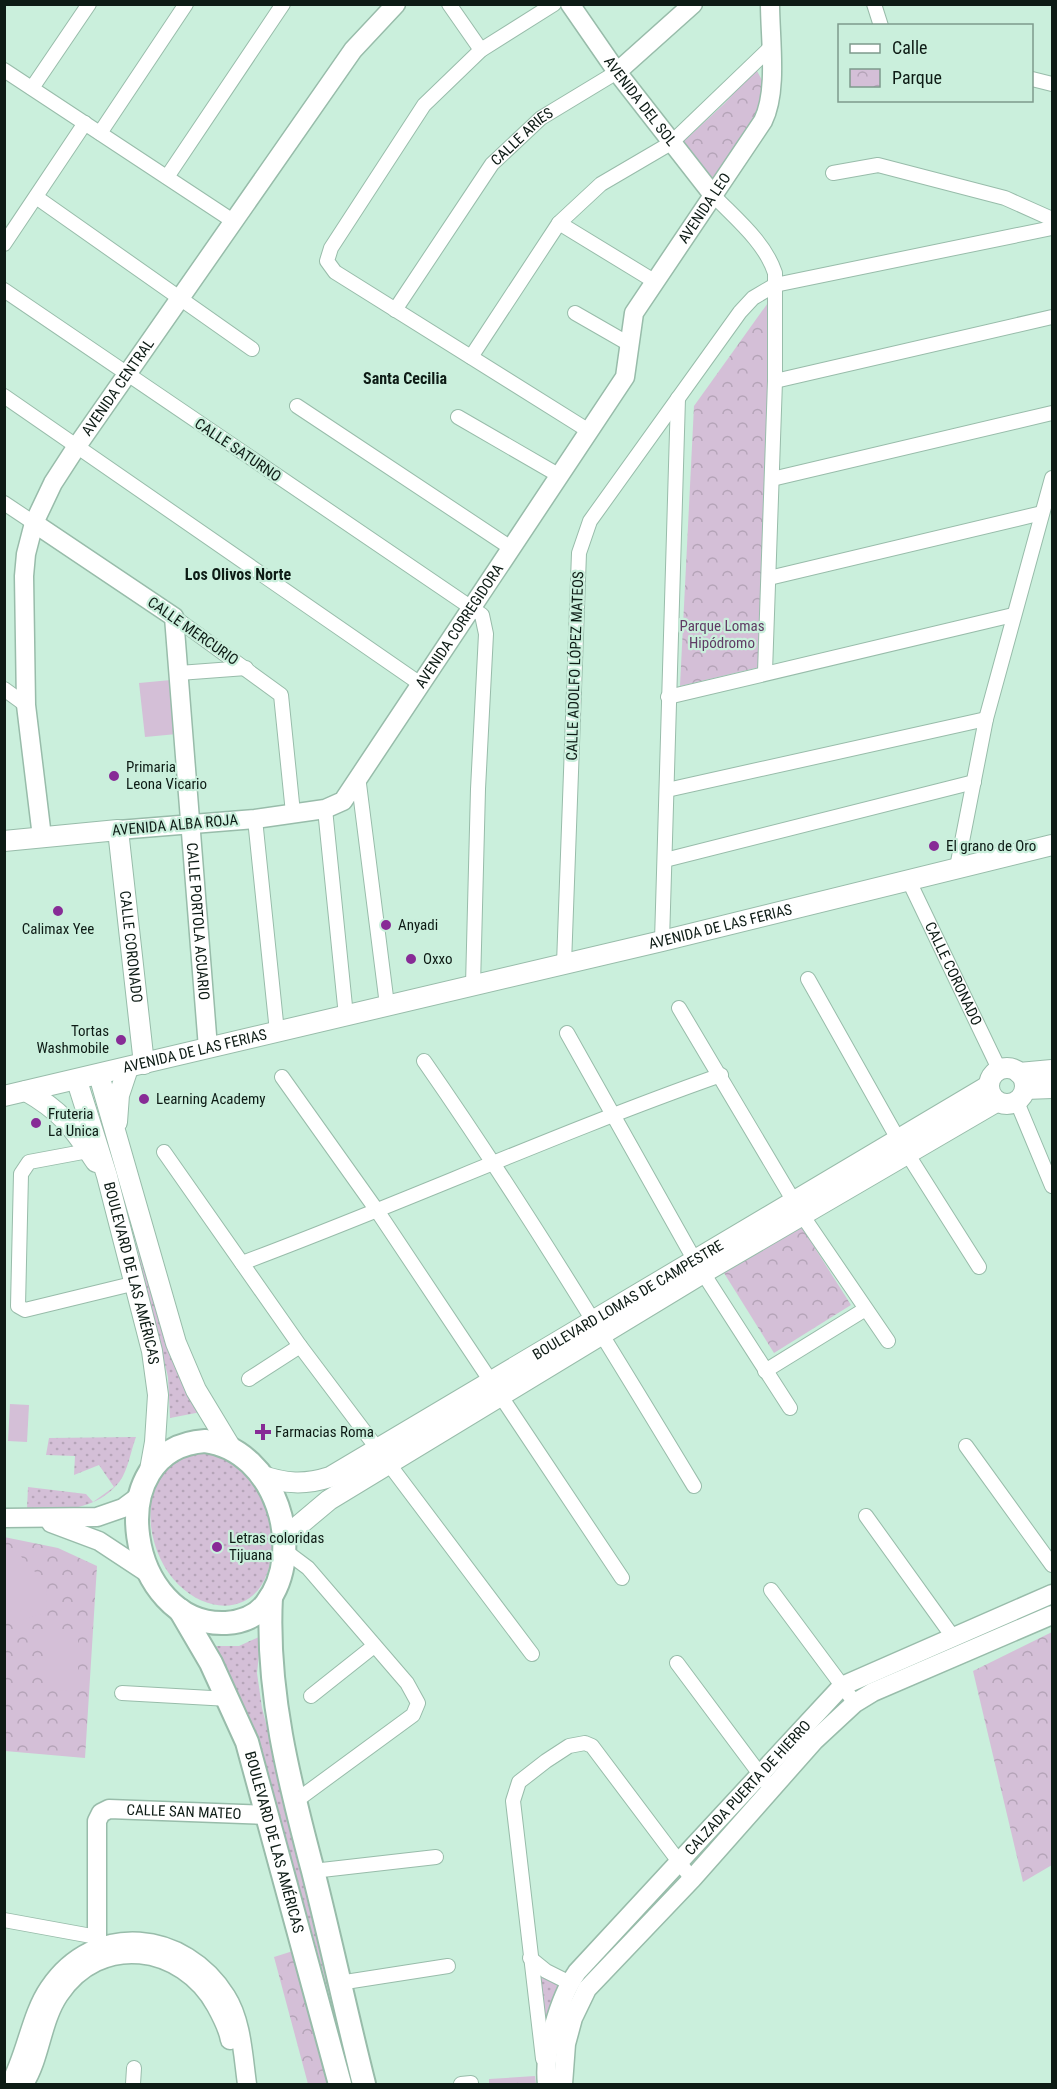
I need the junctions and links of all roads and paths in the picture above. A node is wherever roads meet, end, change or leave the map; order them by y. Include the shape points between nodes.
1 (89, 4) edge
2 (186, 4) edge
3 (283, 4) edge
4 (396, 4) edge
5 (448, 4) edge
6 (554, 4) edge
7 (570, 4) edge
8 (693, 4) edge
9 (770, 4) edge
10 (874, 4) edge
11 (880, 24) edge
12 (770, 48) junction
13 (481, 50) junction
14 (4, 70) edge
15 (617, 72) junction
16 (1033, 79) edge
17 (1053, 84) edge
18 (32, 88) junction
19 (85, 123) junction
20 (100, 133) junction
21 (671, 143) junction
22 (833, 173) dead end
23 (167, 177) junction
24 (713, 195) junction
25 (36, 197) junction
26 (1053, 219) edge
27 (233, 221) junction
28 (559, 223) junction
29 (1053, 228) edge
30 (4, 244) edge
31 (654, 281) junction
32 (775, 285) junction
33 (4, 290) edge
34 (180, 299) junction
35 (395, 310) junction
36 (575, 313) dead end
37 (1053, 317) edge
38 (629, 344) junction
39 (252, 348) dead end
40 (471, 357) junction
41 (126, 375) junction
42 (775, 381) junction
43 (4, 396) edge
44 (678, 398) junction
45 (297, 406) dead end
46 (1053, 412) edge
47 (458, 417) dead end
48 (589, 431) junction
49 (77, 446) junction
50 (560, 476) junction
51 (1053, 478) edge
52 (772, 479) junction
53 (4, 503) edge
54 (1042, 513) junction
55 (34, 523) junction
56 (511, 548) junction
57 (769, 578) junction
58 (473, 607) junction
59 (1013, 615) junction
60 (174, 617) junction
61 (246, 668) junction
62 (765, 672) junction
63 (179, 673) junction
64 (419, 683) junction
65 (4, 689) edge
66 (668, 697) junction
67 (26, 705) junction
68 (986, 719) junction
69 (358, 776) junction
70 (974, 782) junction
71 (667, 790) junction
72 (343, 801) joint
73 (325, 809) junction
74 (293, 813) junction
75 (255, 819) junction
76 (191, 824) junction
77 (118, 830) junction
78 (42, 837) junction
79 (4, 841) edge
80 (1053, 845) edge
81 (665, 860) junction
82 (957, 867) junction
83 (908, 879) junction
84 (662, 941) junction
85 (564, 964) junction
86 (808, 979) dead end
87 (473, 985) junction
88 (387, 1005) junction
89 (679, 1008) dead end
90 (346, 1016) junction
91 (277, 1032) junction
92 (567, 1033) dead end
93 (208, 1048) junction
94 (424, 1061) dead end
95 (136, 1066) junction
96 (999, 1070) junction
97 (1053, 1070) edge
98 (99, 1075) junction
99 (721, 1076) junction
100 (282, 1077) dead end
101 (77, 1081) junction
102 (1020, 1088) junction
103 (1053, 1088) edge
104 (26, 1091) junction
105 (992, 1094) junction
106 (4, 1096) edge
107 (613, 1113) junction
108 (117, 1143) junction
109 (903, 1146) junction
110 (88, 1150) junction
111 (164, 1152) dead end
112 (495, 1162) junction
113 (107, 1176) junction
114 (1053, 1186) edge
115 (797, 1208) junction
116 (378, 1212) junction
117 (242, 1263) junction
118 (698, 1266) junction
119 (979, 1267) dead end
120 (136, 1283) junction
121 (864, 1310) junction
122 (599, 1327) junction
123 (888, 1341) dead end
124 (300, 1346) junction
125 (765, 1371) junction
126 (249, 1378) dead end
127 (496, 1389) junction
128 (790, 1408) dead end
129 (966, 1446) dead end
130 (231, 1448) junction
131 (377, 1448) junction
132 (391, 1465) junction
133 (150, 1470) junction
134 (260, 1475) junction
135 (694, 1486) dead end
136 (142, 1494) junction
137 (866, 1516) dead end
138 (4, 1518) edge
139 (38, 1519) junction
140 (284, 1543) junction
141 (1053, 1564) edge
142 (149, 1574) junction
143 (622, 1578) dead end
144 (771, 1590) dead end
145 (1053, 1594) edge
146 (271, 1597) junction
147 (180, 1610) junction
148 (1053, 1615) edge
149 (953, 1637) junction
150 (374, 1646) junction
151 (532, 1654) dead end
152 (677, 1662) dead end
153 (842, 1686) junction
154 (122, 1693) dead end
155 (311, 1696) dead end
156 (229, 1699) junction
157 (855, 1703) junction
158 (759, 1775) junction
159 (772, 1790) junction
160 (293, 1803) junction
161 (268, 1815) junction
162 (436, 1857) dead end
163 (679, 1865) junction
164 (313, 1871) junction
165 (692, 1879) junction
166 (4, 1920) edge
167 (97, 1949) junction
168 (530, 1958) junction
169 (448, 1965) dead end
170 (207, 1981) junction
171 (339, 1983) junction
172 (578, 1986) junction
173 (41, 2022) junction
174 (134, 2068) dead end
175 (546, 2079) edge
176 (10, 2085) edge
177 (24, 2085) edge
178 (133, 2085) edge
179 (236, 2085) edge
180 (247, 2085) edge
181 (340, 2085) edge
182 (364, 2085) edge
183 (563, 2085) edge

1 - 18 street
2 - 20 street
3 - 23 street
4 - 27 street, AVENIDA CENTRAL via 353,50
5 - 13 street
6 - 13 street
7 - 15 street, AVENIDA DEL SOL
8 - 15 street, CALLE ARIES
9 - 12 street, AVENIDA LEO
10 - 11 street
12 - 21 street
12 - 24 street, AVENIDA LEO via 768,111
13 - 35 street via 424,105 331,248 327,261 335,272
14 - 18 street
15 - 21 street, AVENIDA DEL SOL
15 - 35 street, CALLE ARIES via 541,118 492,164
16 - 17 street
18 - 19 street
19 - 20 street
19 - 25 street
20 - 23 street
21 - 24 street, AVENIDA DEL SOL
21 - 28 street via 601,184
22 - 26 street via 878,165 1005,198
23 - 27 street
24 - 31 street, AVENIDA LEO
24 - 32 street via 766,253 775,273
25 - 30 street
25 - 34 street
27 - 34 street, AVENIDA CENTRAL
28 - 31 street
28 - 40 street
29 - 32 street
31 - 38 street, AVENIDA LEO via 634,313
32 - 42 street
32 - 44 street, CALLE ADOLFO LÓPEZ MATEOS via 753,298 740,312
33 - 41 street, CALLE SATURNO
34 - 39 street
34 - 41 street, AVENIDA CENTRAL
35 - 40 street
36 - 38 street
37 - 42 street
38 - 48 street, AVENIDA LEO via 625,377
40 - 48 street
41 - 49 street, AVENIDA CENTRAL
41 - 58 street, CALLE SATURNO
42 - 52 street
43 - 49 street
44 - 66 street
44 - 85 street, CALLE ADOLFO LÓPEZ MATEOS via 590,521 579,553
45 - 56 street
46 - 52 street
47 - 50 street
48 - 50 street, AVENIDA CORREGIDORA
49 - 55 street, AVENIDA CENTRAL
49 - 64 street
50 - 56 street, AVENIDA CORREGIDORA
51 - 54 street
52 - 57 street
53 - 55 street, CALLE MERCURIO
54 - 57 street
54 - 59 street
55 - 60 street, CALLE MERCURIO
55 - 67 street, AVENIDA CENTRAL via 24,576
56 - 58 street, AVENIDA CORREGIDORA
57 - 62 street
58 - 64 street, AVENIDA CORREGIDORA
58 - 87 street via 482,615 486,627
59 - 62 street
59 - 68 street
60 - 61 street, CALLE MERCURIO
60 - 63 street, CALLE PORTOLA ACUARIO
61 - 63 street
61 - 74 street, CALLE MERCURIO via 281,695 283,701
62 - 66 street
63 - 76 street, CALLE PORTOLA ACUARIO
64 - 69 street, AVENIDA CORREGIDORA
65 - 67 street
66 - 71 street
67 - 78 street, AVENIDA CENTRAL
68 - 70 street
68 - 71 street
69 - 72 street, AVENIDA CORREGIDORA
69 - 88 street
70 - 81 street
70 - 82 street
71 - 81 street
72 - 73 street, AVENIDA ALBA ROJA
73 - 74 street, AVENIDA ALBA ROJA
73 - 90 street
74 - 75 street, AVENIDA ALBA ROJA
75 - 76 street, AVENIDA ALBA ROJA
75 - 91 street
76 - 77 street, AVENIDA ALBA ROJA
76 - 93 street, CALLE PORTOLA ACUARIO
77 - 78 main road, AVENIDA ALBA ROJA
77 - 95 main road, CALLE CORONADO
78 - 79 main road, AVENIDA ALBA ROJA
80 - 82 main road, AVENIDA DE LAS FERIAS
81 - 84 street
82 - 83 main road, AVENIDA DE LAS FERIAS
83 - 84 main road, AVENIDA DE LAS FERIAS
83 - 96 street, CALLE CORONADO
84 - 85 main road, AVENIDA DE LAS FERIAS
85 - 87 main road, AVENIDA DE LAS FERIAS
86 - 109 street
87 - 88 main road, AVENIDA DE LAS FERIAS
88 - 90 main road, AVENIDA DE LAS FERIAS
89 - 99 street
90 - 91 main road, AVENIDA DE LAS FERIAS
91 - 93 main road, AVENIDA DE LAS FERIAS
92 - 107 street
93 - 95 main road, AVENIDA DE LAS FERIAS
94 - 112 street
95 - 98 main road, AVENIDA DE LAS FERIAS
95 - 108 main road via 119,1095
96 - 102 main road via 1008,1068
96 - 105 main road via 992,1075
97 - 102 main road
98 - 101 main road, AVENIDA DE LAS FERIAS
98 - 108 main road, BOULEVARD DE LAS AMÉRICAS
99 - 107 street
99 - 115 street
100 - 116 street
101 - 104 main road, AVENIDA DE LAS FERIAS
101 - 113 main road, BOULEVARD DE LAS AMÉRICAS
102 - 103 main road
102 - 105 main road via 1008,1105
102 - 114 street
104 - 106 main road, AVENIDA DE LAS FERIAS
104 - 110 main road via 63,1116
105 - 109 main road, BOULEVARD LOMAS DE CAMPESTRE
107 - 112 street
107 - 118 street
108 - 130 main road, BOULEVARD DE LAS AMÉRICAS via 185,1368
109 - 115 main road, BOULEVARD LOMAS DE CAMPESTRE
109 - 119 street
110 - 113 main road
110 - 120 street via 29,1162 23,1167 18,1306 25,1310
111 - 117 street
112 - 116 street
112 - 122 street
113 - 120 main road, BOULEVARD DE LAS AMÉRICAS
115 - 118 main road, BOULEVARD LOMAS DE CAMPESTRE
115 - 121 street
116 - 117 street
116 - 127 street
117 - 124 street
118 - 122 main road, BOULEVARD LOMAS DE CAMPESTRE
118 - 125 street
120 - 133 main road, BOULEVARD DE LAS AMÉRICAS via 158,1395
121 - 123 street
121 - 125 street
122 - 127 main road, BOULEVARD LOMAS DE CAMPESTRE
122 - 135 street
124 - 126 street
124 - 131 street
125 - 128 street
127 - 131 main road, BOULEVARD LOMAS DE CAMPESTRE
127 - 132 main road, BOULEVARD LOMAS DE CAMPESTRE
127 - 143 street
129 - 141 street
130 - 133 main road via 205,1441 178,1445
130 - 134 main road
131 - 132 street
131 - 134 main road, BOULEVARD LOMAS DE CAMPESTRE via 330,1477 315,1481 282,1482
132 - 140 main road, BOULEVARD LOMAS DE CAMPESTRE via 329,1500
132 - 151 street
133 - 136 main road
134 - 140 main road via 277,1504
136 - 139 street via 112,1513 82,1519
136 - 142 main road via 138,1536
137 - 149 street
138 - 139 street
139 - 142 street via 99,1541
140 - 146 main road via 281,1572
140 - 150 street
142 - 147 main road
144 - 153 street
145 - 149 street, CALZADA PUERTA DE HIERRO
146 - 147 main road via 261,1610 233,1623 205,1622
146 - 160 main road, BOULEVARD DE LAS AMÉRICAS via 272,1682
147 - 156 main road, BOULEVARD DE LAS AMÉRICAS
148 - 157 street, CALZADA PUERTA DE HIERRO
149 - 153 street, CALZADA PUERTA DE HIERRO
150 - 155 street
150 - 160 street via 415,1695 417,1709
152 - 158 street
153 - 157 street
153 - 158 street, CALZADA PUERTA DE HIERRO
154 - 156 street
156 - 161 main road, BOULEVARD DE LAS AMÉRICAS via 247,1742
157 - 159 street, CALZADA PUERTA DE HIERRO via 814,1741
158 - 159 street
158 - 163 street, CALZADA PUERTA DE HIERRO
159 - 165 street, CALZADA PUERTA DE HIERRO
160 - 164 main road, BOULEVARD DE LAS AMÉRICAS
161 - 167 street, CALLE SAN MATEO via 109,1809 101,1813 97,1821
161 - 181 main road, BOULEVARD DE LAS AMÉRICAS
162 - 164 street
163 - 165 street
163 - 168 street via 592,1746 569,1746 519,1782 513,1801
163 - 172 street, CALZADA PUERTA DE HIERRO
164 - 171 main road, BOULEVARD DE LAS AMÉRICAS
165 - 172 street, CALZADA PUERTA DE HIERRO
166 - 167 street
167 - 170 street via 132,1940 155,1943 197,1962
167 - 173 street via 64,1970 48,1988
168 - 172 street via 546,1971
168 - 175 street
169 - 171 street
170 - 179 street via 229,2035
170 - 180 street via 233,2011
171 - 182 main road, BOULEVARD DE LAS AMÉRICAS
172 - 175 street, CALZADA PUERTA DE HIERRO via 557,2015
172 - 183 street, CALZADA PUERTA DE HIERRO via 566,2044
173 - 176 street
173 - 177 street
174 - 178 street

